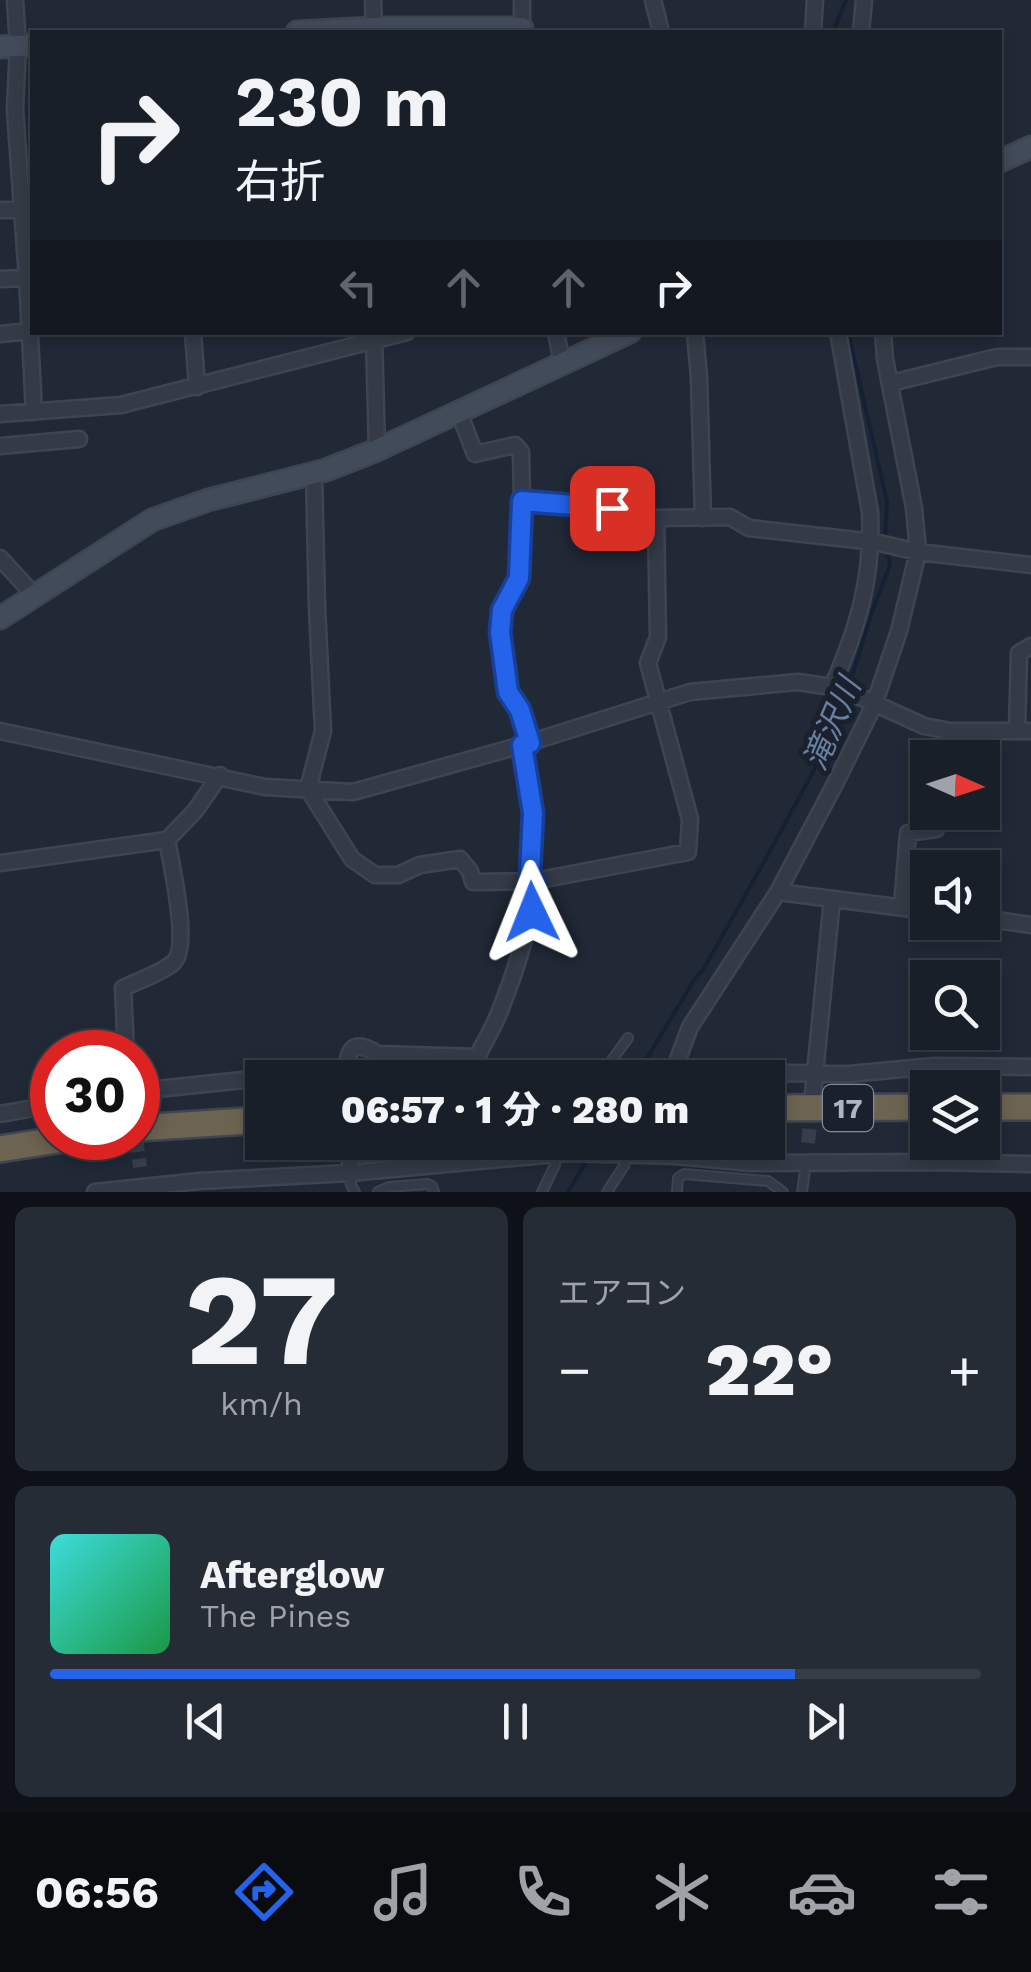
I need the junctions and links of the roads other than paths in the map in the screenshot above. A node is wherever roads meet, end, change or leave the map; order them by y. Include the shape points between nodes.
1 (16, 0) edge
2 (373, 0) edge
3 (522, 0) edge
4 (653, 0) edge
5 (815, 0) edge
6 (864, 0) edge
7 (374, 30) edge
8 (522, 30) edge
9 (660, 30) edge
10 (812, 30) edge
11 (860, 30) edge
12 (17, 46) edge
13 (8, 109) edge
14 (1031, 147) edge
15 (1002, 160) edge
16 (0, 210) edge
17 (22, 210) junction
18 (27, 278) junction
19 (0, 279) edge
20 (30, 331) joint
21 (0, 334) edge
22 (30, 335) edge
23 (194, 335) edge
24 (557, 335) edge
25 (623, 335) edge
26 (695, 335) edge
27 (839, 335) edge
28 (883, 335) edge
29 (374, 337) edge
30 (1031, 357) edge
31 (562, 363) junction
32 (891, 383) junction
33 (197, 386) junction
34 (34, 412) junction
35 (458, 412) junction
36 (0, 414) edge
37 (79, 439) dead end
38 (0, 446) edge
39 (377, 450) junction
40 (314, 473) junction
41 (522, 501) junction
42 (656, 518) junction
43 (703, 518) junction
44 (873, 542) junction
45 (918, 552) junction
46 (0, 558) edge
47 (1031, 565) edge
48 (34, 596) junction
49 (0, 618) edge
50 (1031, 646) edge
51 (835, 689) junction
52 (658, 702) junction
53 (870, 702) junction
54 (0, 731) edge
55 (950, 731) junction
56 (1024, 731) edge
57 (949, 740) edge
58 (526, 744) junction
59 (220, 776) junction
60 (308, 789) junction
61 (927, 830) edge
62 (167, 840) junction
63 (0, 863) edge
64 (534, 881) junction
65 (778, 892) junction
66 (832, 899) junction
67 (902, 907) junction
68 (910, 908) edge
69 (1000, 921) edge
70 (1031, 925) edge
71 (125, 1030) edge
72 (628, 1038) dead end
73 (346, 1060) edge
74 (613, 1060) edge
75 (678, 1060) edge
76 (1031, 1067) edge
77 (815, 1073) junction
78 (785, 1076) edge
79 (245, 1080) edge
80 (160, 1089) edge
81 (813, 1094) tunnel mouth
82 (1000, 1107) edge
83 (785, 1108) edge
84 (910, 1108) edge
85 (1031, 1108) edge
86 (30, 1109) edge
87 (0, 1114) edge
88 (245, 1121) edge
89 (160, 1127) edge
90 (30, 1144) edge
91 (808, 1144) tunnel mouth
92 (0, 1149) edge
93 (350, 1160) edge
94 (495, 1160) edge
95 (558, 1160) edge
96 (624, 1160) edge
97 (713, 1160) edge
98 (806, 1163) junction
99 (1031, 1164) edge
100 (140, 1167) tunnel mouth
101 (350, 1173) junction
102 (142, 1186) junction
103 (95, 1192) edge
104 (355, 1192) edge
105 (378, 1192) edge
106 (434, 1192) edge
107 (542, 1192) edge
108 (606, 1192) edge
109 (677, 1192) edge
110 (783, 1192) edge
111 (802, 1192) edge

1 - 12 street
2 - 7 street
3 - 8 street
4 - 9 street
5 - 10 street
6 - 11 street
7 - 8 street
12 - 13 street
13 - 17 street
14 - 15 street
16 - 17 street
17 - 18 street
18 - 19 street
18 - 20 street
20 - 21 street
22 - 34 street
23 - 33 street
24 - 31 street
25 - 31 street
26 - 43 street
27 - 44 street
28 - 32 street
29 - 33 street
29 - 39 street
30 - 32 street via 998,357
31 - 35 street
32 - 45 street
33 - 34 street via 122,405
34 - 36 street
35 - 39 street
35 - 41 street via 475,454 515,445 521,452
37 - 38 street
39 - 40 street
40 - 48 street via 152,520
40 - 60 street via 323,730
41 - 42 street
41 - 58 street via 519,578 502,610 500,632 508,692 520,710
42 - 43 street
42 - 52 street via 658,637 648,663
43 - 44 street
44 - 45 street
44 - 51 street
45 - 47 street
45 - 53 street via 898,631
46 - 48 street
48 - 49 street
50 - 56 street via 1019,652
51 - 52 street via 798,682 690,692
51 - 53 street
52 - 58 street
52 - 64 street via 690,819 688,852
53 - 55 street
53 - 65 street
54 - 59 street
55 - 56 street
55 - 57 street
58 - 60 street via 353,792
58 - 64 street
59 - 60 street
59 - 62 street
60 - 64 street via 352,859 374,874 460,860 473,882
61 - 67 street via 908,832
62 - 63 street
62 - 71 street via 181,952 123,988
64 - 73 street via 532,912 501,1008 477,1057 378,1054 360,1046
65 - 66 street
65 - 75 street via 690,1027
66 - 67 street
66 - 77 street
67 - 68 street
69 - 70 street
72 - 74 lane
76 - 77 street
77 - 78 street
77 - 81 street
79 - 80 street
82 - 85 highway
83 - 84 highway, 17
86 - 87 street
88 - 89 highway
90 - 92 highway
91 - 98 street
93 - 101 street
94 - 101 street
95 - 107 lane
96 - 108 lane
97 - 98 street
98 - 99 street
98 - 111 lane
100 - 102 street
101 - 102 street
101 - 104 lane
102 - 103 street
105 - 106 lane via 428,1184
109 - 110 lane via 684,1174 768,1181

